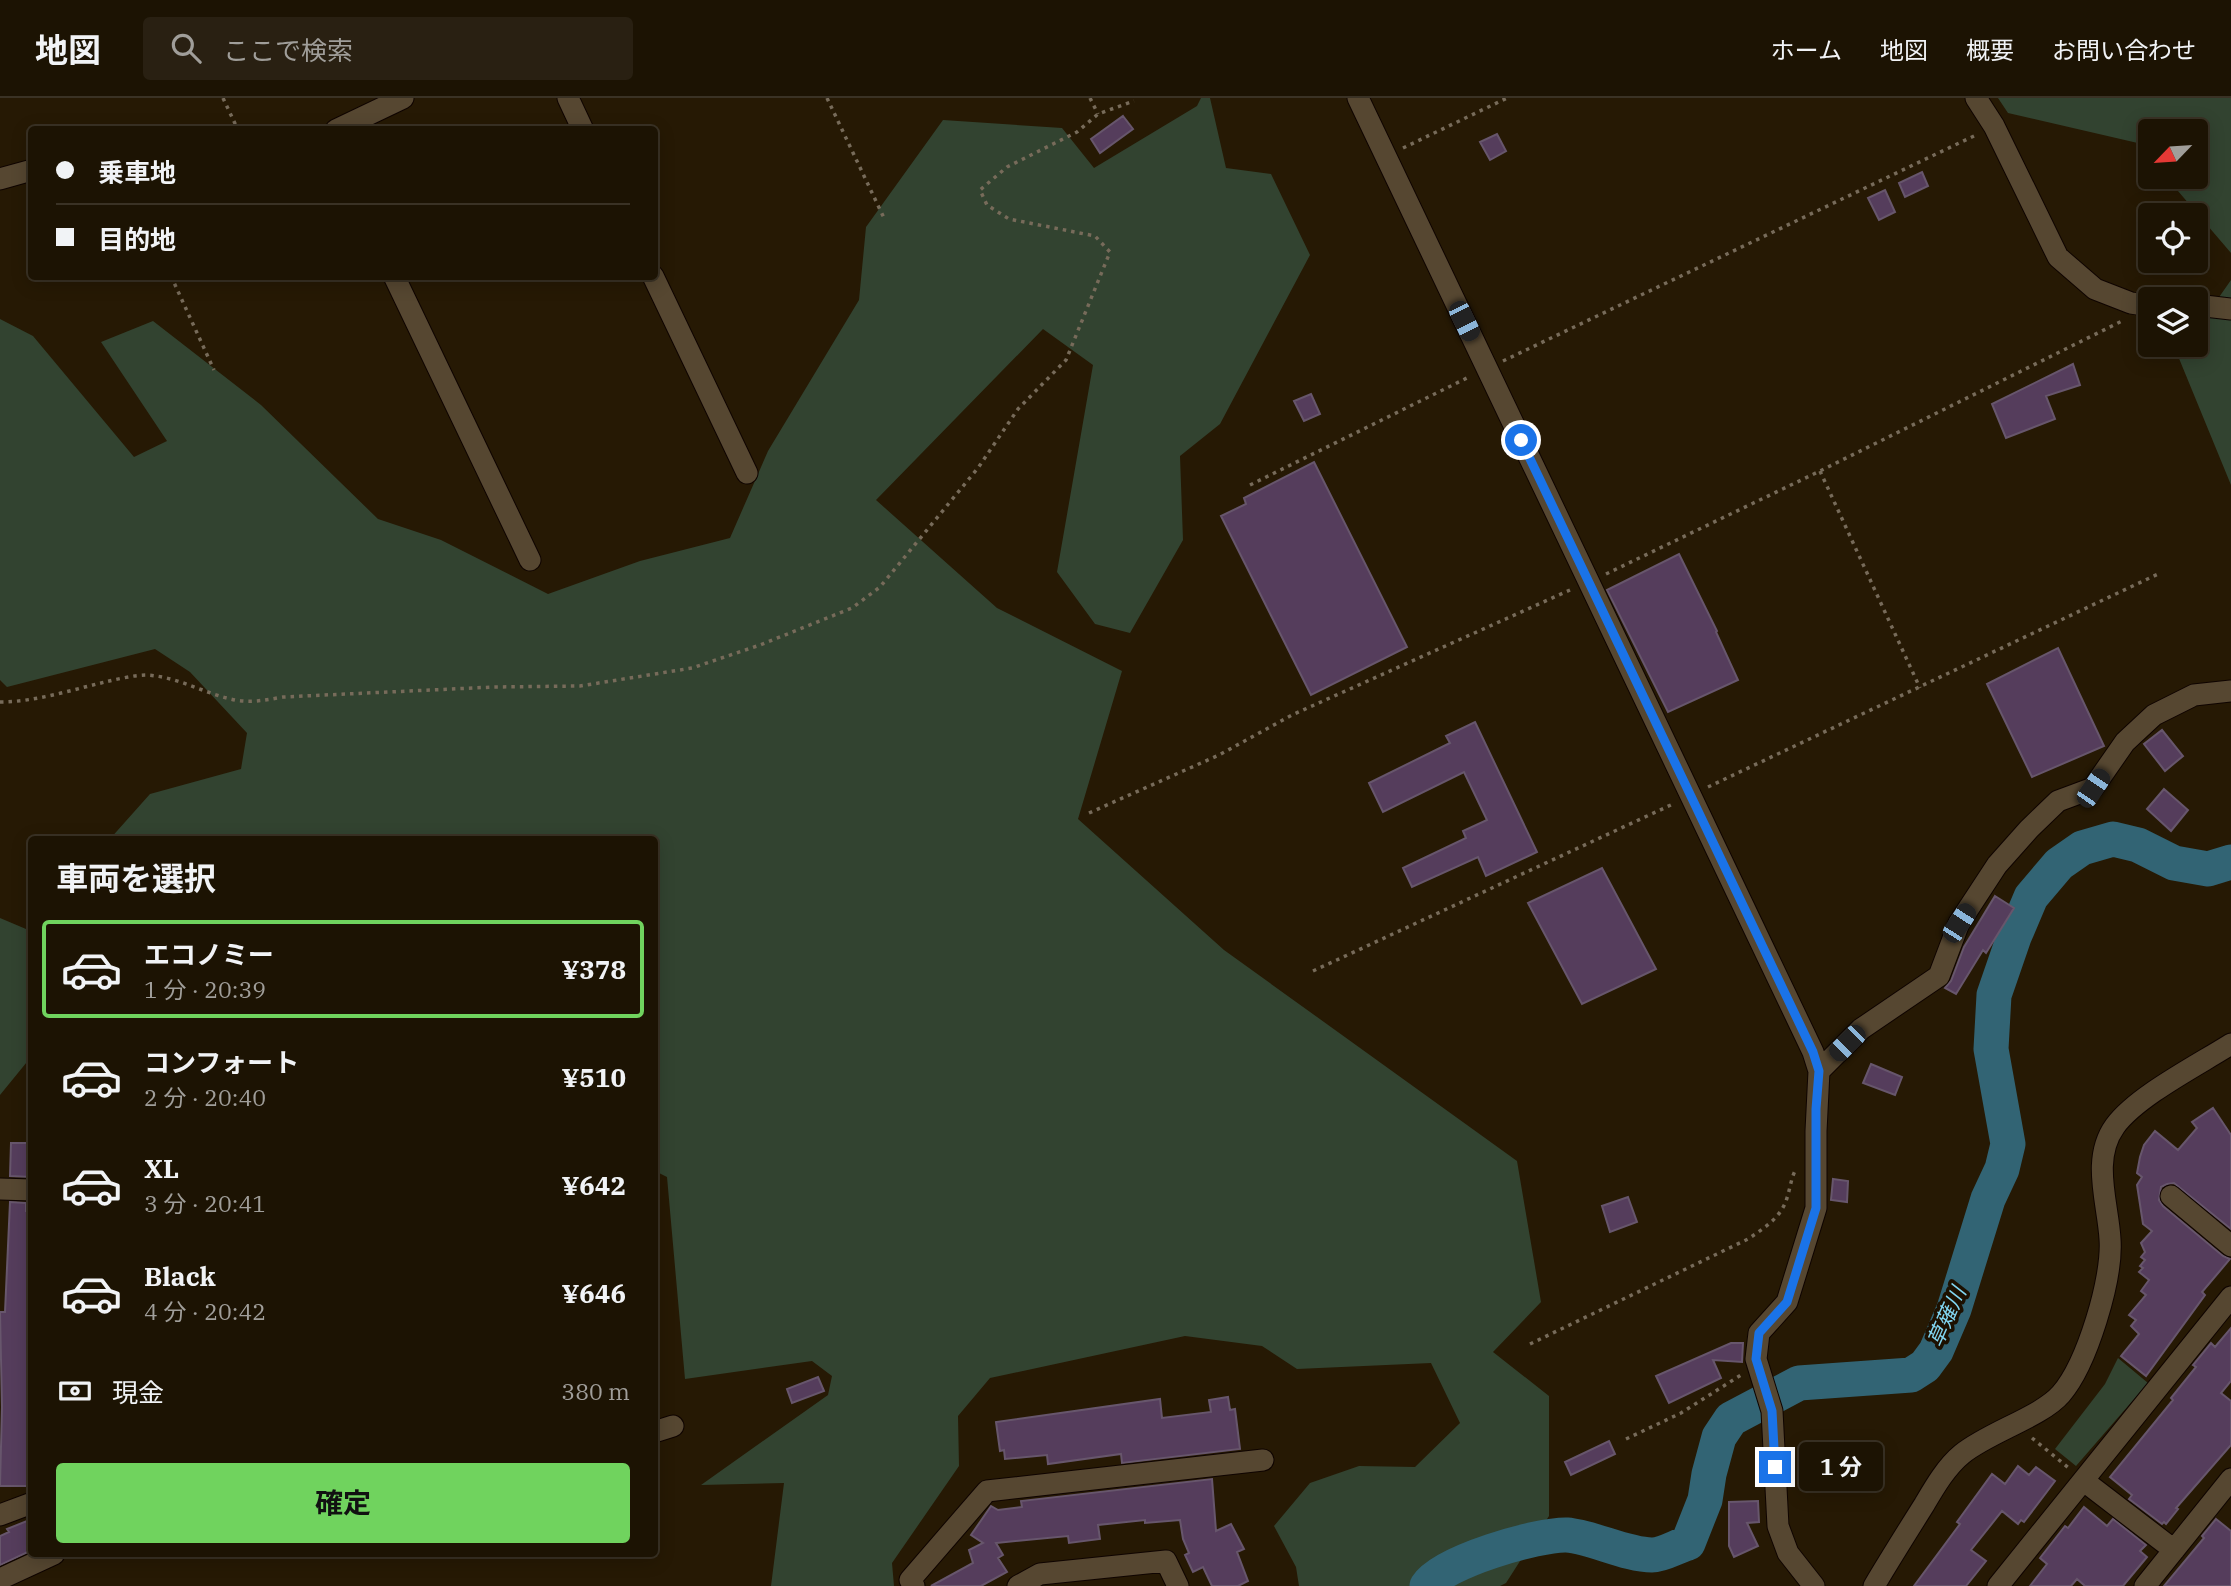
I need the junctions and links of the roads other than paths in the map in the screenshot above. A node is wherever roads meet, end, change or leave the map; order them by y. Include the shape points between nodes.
1 (403, 98) edge
2 (568, 98) edge
3 (1358, 98) edge
4 (1976, 98) edge
5 (344, 126) edge
6 (581, 126) edge
7 (28, 171) edge
8 (0, 179) edge
9 (396, 280) edge
10 (655, 280) edge
11 (2138, 304) edge
12 (2208, 306) edge
13 (2231, 309) edge
14 (747, 473) dead end
15 (530, 560) dead end
16 (2231, 691) edge
17 (2231, 1044) edge
18 (1819, 1071) junction
19 (0, 1189) edge
20 (28, 1189) edge
21 (2171, 1196) dead end
22 (2231, 1246) edge
23 (2231, 1297) edge
24 (1263, 1460) dead end
25 (2078, 1476) junction
26 (2231, 1479) edge
27 (28, 1504) edge
28 (0, 1515) edge
29 (2174, 1550) junction
30 (48, 1557) edge
31 (0, 1579) edge
32 (1043, 1580) edge
33 (914, 1586) edge
34 (1018, 1586) edge
35 (1178, 1586) edge
36 (1814, 1586) edge
37 (1874, 1586) edge
38 (1998, 1586) edge
39 (2146, 1586) edge

1 - 5 street
2 - 6 street
3 - 18 street
4 - 11 street via 2058,257 2095,289
7 - 8 street
9 - 15 street
10 - 14 street
12 - 13 street
16 - 18 street via 2194,695 2154,715 2125,742 2093,788 2048,810 1997,865 1959,923 1938,976 1861,1029
17 - 37 street via 2127,1111 2112,1129 2102,1158 2111,1242 2102,1303 2076,1370 2060,1394 2045,1406 1960,1455 1936,1485
18 - 36 street via 1816,1208 1787,1302 1759,1333 1756,1359 1772,1411 1778,1526 1788,1553
19 - 20 street
21 - 22 street
23 - 25 street
24 - 33 street via 987,1491 911,1580
25 - 29 street
25 - 38 street
26 - 29 street
27 - 28 street
29 - 39 street
30 - 31 street
32 - 34 street
32 - 35 street via 1166,1561

